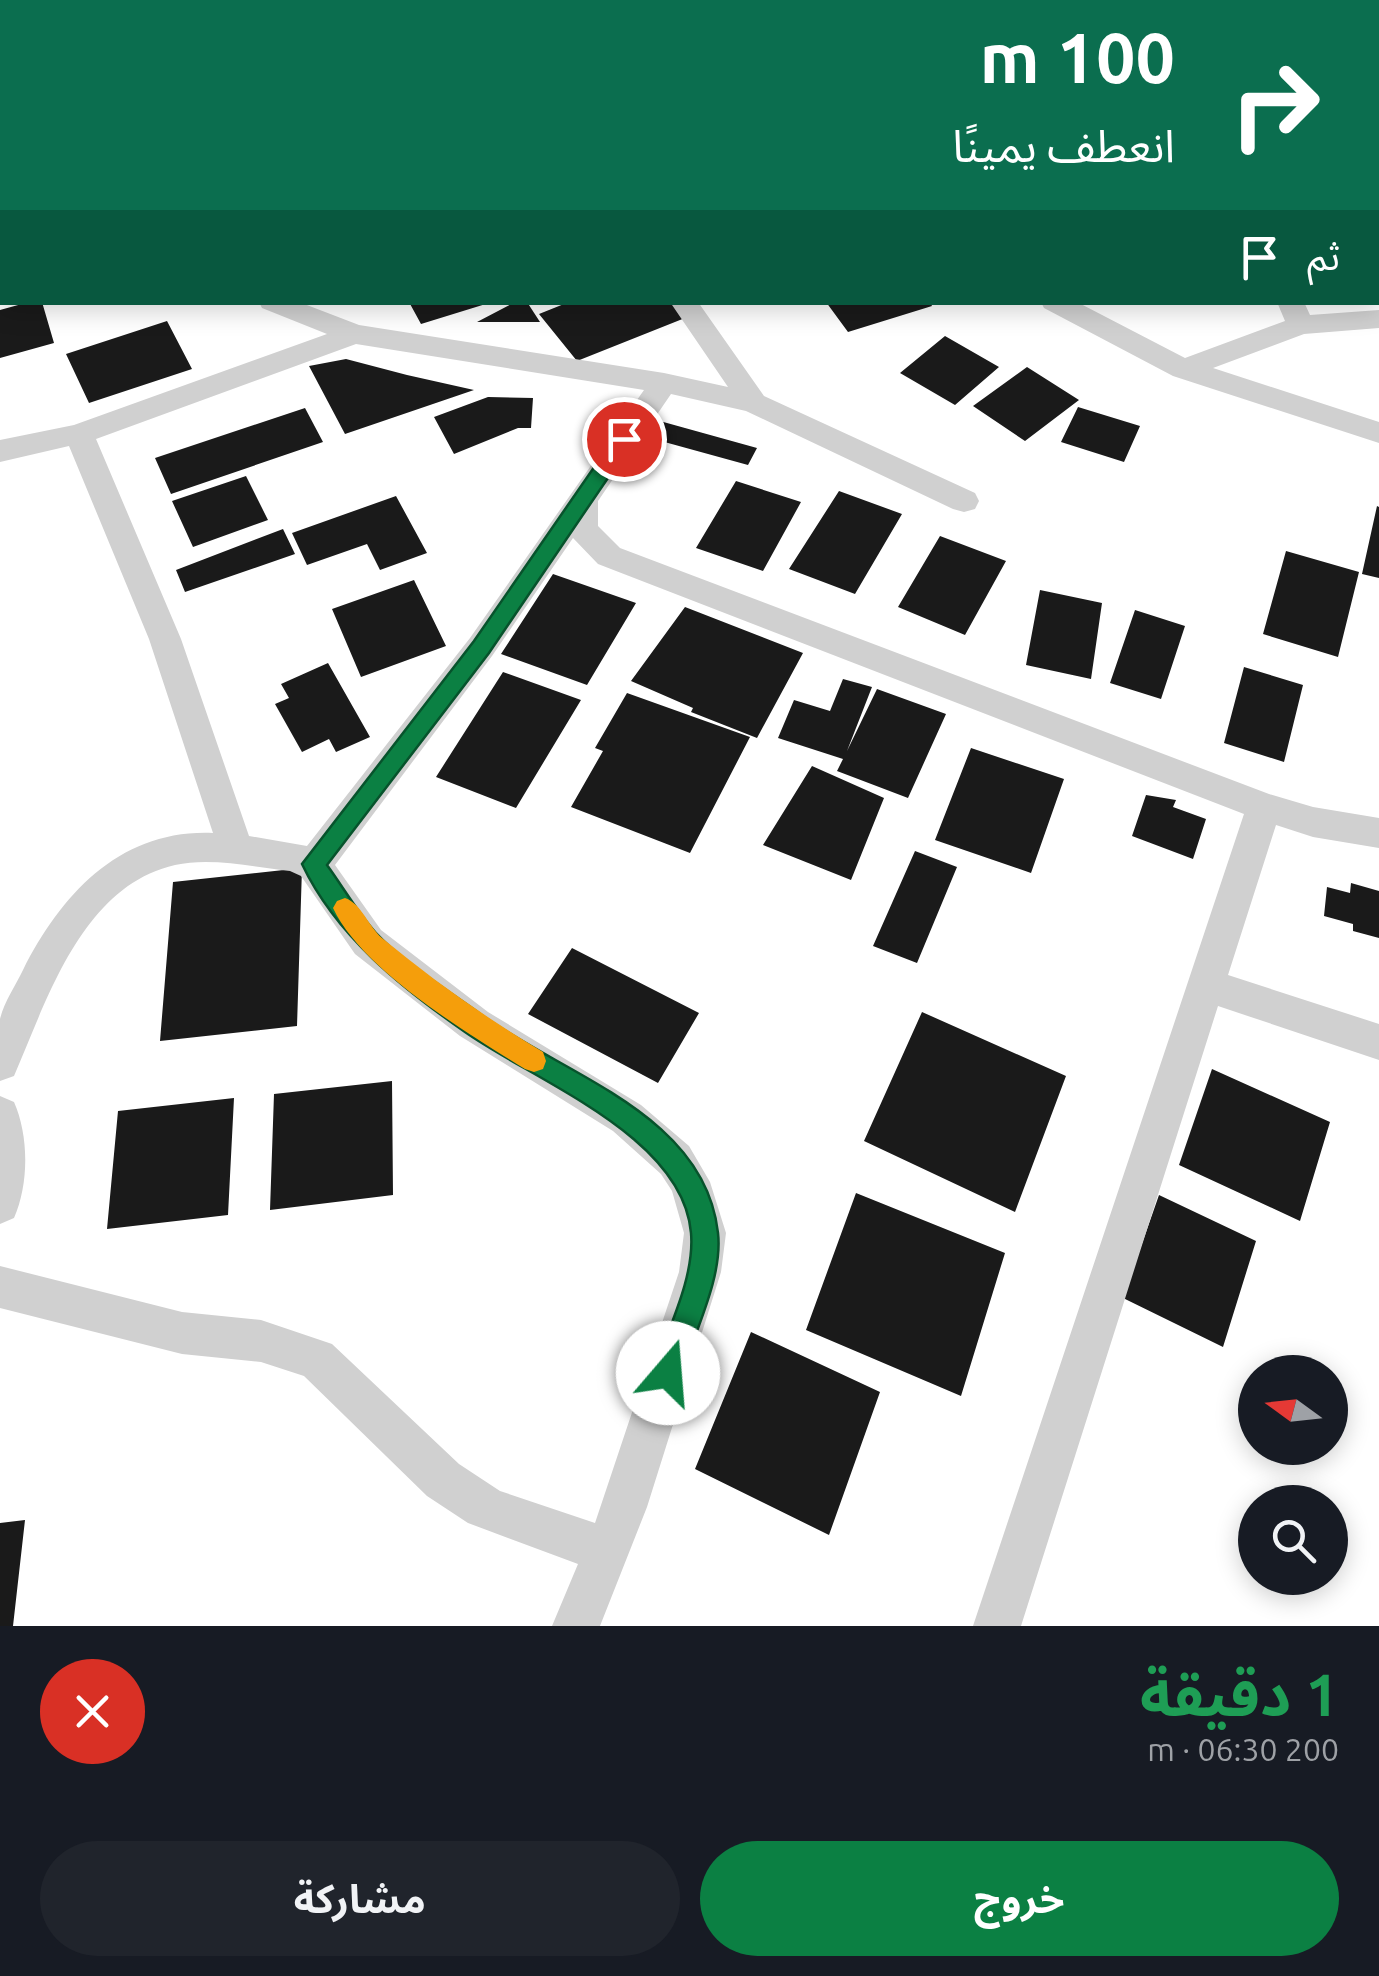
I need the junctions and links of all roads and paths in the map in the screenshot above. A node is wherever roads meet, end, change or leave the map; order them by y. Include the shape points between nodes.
1 (280, 305) edge
2 (685, 305) edge
3 (1060, 305) edge
4 (1296, 314) edge
5 (1379, 319) edge
6 (354, 334) junction
7 (1183, 369) junction
8 (664, 383) junction
9 (754, 403) junction
10 (1379, 433) edge
11 (78, 434) junction
12 (0, 451) edge
13 (583, 500) junction
14 (964, 501) dead end
15 (1264, 807) junction
16 (1371, 826) edge
17 (236, 850) junction
18 (314, 864) junction
19 (1206, 985) junction
20 (1379, 1042) edge
21 (0, 1063) edge
22 (0, 1115) edge
23 (0, 1204) edge
24 (0, 1287) edge
25 (606, 1550) junction
26 (576, 1626) edge
27 (997, 1626) edge

1 - 6 street
2 - 9 street
3 - 7 street
4 - 5 street
4 - 7 street
6 - 8 street
6 - 11 street
7 - 10 street
8 - 9 street
8 - 13 street
9 - 14 street
11 - 12 street
11 - 17 street via 164,640
13 - 15 street via 583,529 609,556
13 - 18 street via 481,647
15 - 16 street via 1313,822
15 - 19 street
17 - 18 street
17 - 21 street via 175,849 148,856 107,882 68,927
18 - 25 street via 368,942 474,1024 627,1118 690,1182 704,1233 700,1272
19 - 20 street
19 - 27 street
22 - 23 street
24 - 25 street via 182,1333 261,1341 316,1359 470,1498 537,1529
25 - 26 street

